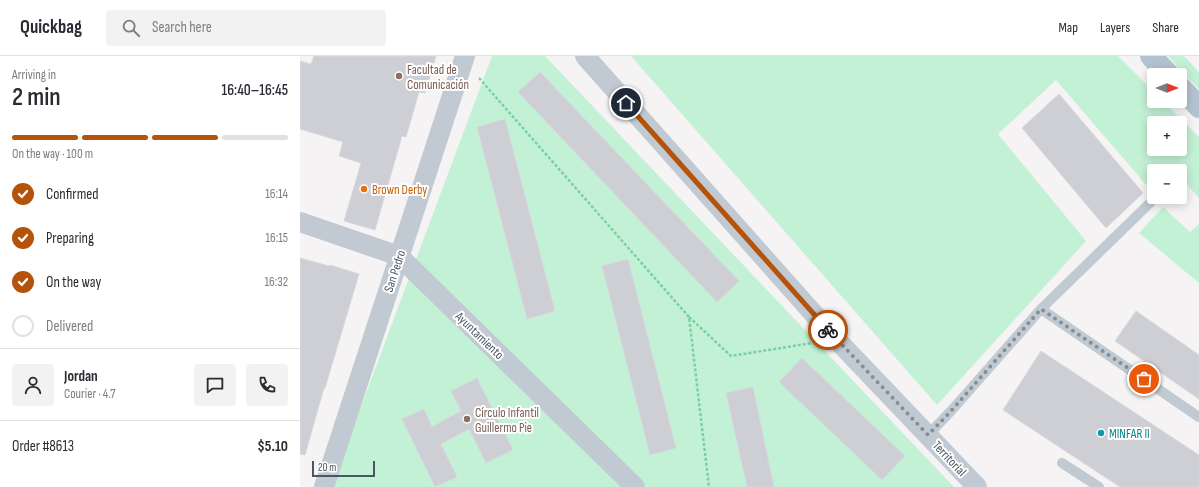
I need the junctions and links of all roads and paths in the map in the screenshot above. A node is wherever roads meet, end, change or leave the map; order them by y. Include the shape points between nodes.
1 (585, 56) edge
2 (1151, 56) edge
3 (464, 58) edge
4 (1162, 68) edge
5 (1187, 94) edge
6 (1199, 107) edge
7 (1149, 204) edge
8 (300, 222) edge
9 (399, 256) junction
10 (1041, 309) junction
11 (688, 317) junction
12 (836, 339) junction
13 (1198, 414) edge
14 (928, 435) junction
15 (1062, 463) dead end
16 (324, 487) edge
17 (635, 487) edge
18 (709, 487) edge
19 (977, 487) edge
20 (1100, 487) edge

1 - 12 street, Territorial
2 - 4 main road
3 - 9 street, San Pedro
3 - 11 path
5 - 6 main road
7 - 10 lane
8 - 9 street, Ayuntamiento
9 - 16 street, San Pedro
9 - 17 street, Ayuntamiento
10 - 13 lane
10 - 14 lane
11 - 12 path via 731,356
11 - 18 path
12 - 14 street, Territorial
14 - 19 street, Territorial
15 - 20 lane

